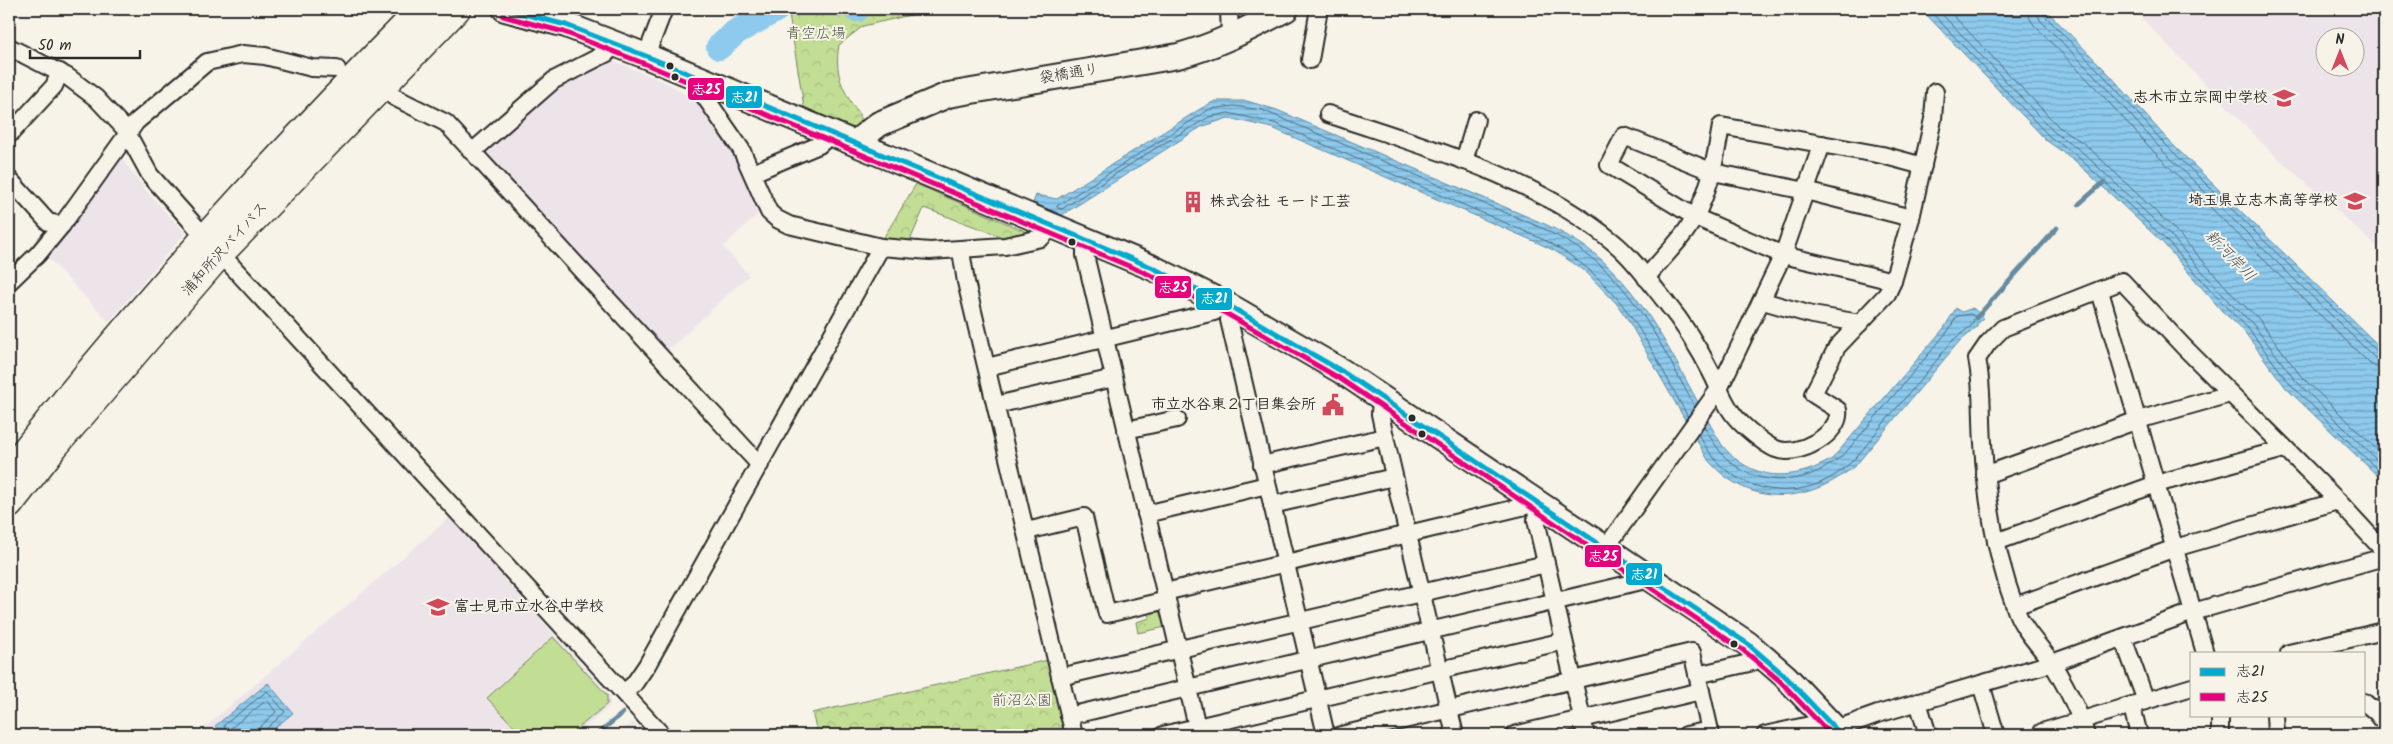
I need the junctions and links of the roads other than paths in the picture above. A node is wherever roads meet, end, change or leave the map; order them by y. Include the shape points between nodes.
1 (422, 9) edge
2 (456, 9) edge
3 (505, 9) edge
4 (664, 9) edge
5 (1229, 9) edge
6 (1286, 9) edge
7 (1319, 9) edge
8 (1230, 38) junction
9 (610, 42) junction
10 (9, 47) edge
11 (646, 56) junction
12 (1310, 60) dead end
13 (337, 69) dead end
14 (60, 72) junction
15 (689, 74) junction
16 (1935, 92) dead end
17 (394, 97) dead end
18 (1328, 114) dead end
19 (1476, 120) dead end
20 (128, 134) junction
21 (832, 134) junction
22 (9, 135) edge
23 (855, 143) junction
24 (1822, 144) junction
25 (472, 152) junction
26 (1464, 160) junction
27 (1923, 166) junction
28 (1713, 172) junction
29 (753, 173) junction
30 (9, 179) edge
31 (1806, 190) junction
32 (1695, 217) junction
33 (1911, 218) junction
34 (62, 225) junction
35 (1054, 226) junction
36 (1085, 238) junction
37 (213, 245) junction
38 (881, 247) junction
39 (961, 251) junction
40 (1783, 255) junction
41 (1646, 278) junction
42 (1893, 281) junction
43 (9, 282) edge
44 (2100, 290) junction
45 (1763, 300) junction
46 (1228, 305) junction
47 (1860, 323) junction
48 (1105, 339) junction
49 (987, 367) junction
50 (1114, 378) junction
51 (1719, 389) junction
52 (2230, 394) junction
53 (1381, 397) junction
54 (996, 405) junction
55 (1177, 419) dead end
56 (2138, 420) junction
57 (1126, 430) junction
58 (1385, 437) junction
59 (2284, 449) junction
60 (760, 465) junction
61 (1262, 465) junction
62 (9, 472) edge
63 (1986, 475) junction
64 (1394, 477) junction
65 (2156, 484) junction
66 (1267, 485) junction
67 (2338, 501) junction
68 (1538, 503) junction
69 (9, 504) edge
70 (1272, 505) junction
71 (1146, 514) junction
72 (1027, 531) junction
73 (1408, 535) junction
74 (1996, 542) junction
75 (2175, 548) junction
76 (1605, 549) junction
77 (2384, 552) edge
78 (2384, 557) edge
79 (1546, 564) junction
80 (1286, 565) junction
81 (1650, 579) junction
82 (1422, 593) junction
83 (1166, 596) junction
84 (1555, 602) junction
85 (2015, 606) junction
86 (2193, 612) junction
87 (1299, 622) junction
88 (1430, 630) junction
89 (2384, 631) edge
90 (2123, 638) junction
91 (1564, 641) junction
92 (1179, 650) junction
93 (2205, 652) edge
94 (2293, 652) edge
95 (1764, 656) junction
96 (1308, 660) junction
97 (2052, 664) junction
98 (1440, 670) junction
99 (1060, 677) junction
100 (1573, 679) junction
101 (1699, 683) junction
102 (1981, 684) junction
103 (1188, 688) junction
104 (2190, 689) edge
105 (1317, 699) junction
106 (630, 700) junction
107 (1918, 702) junction
108 (2366, 703) edge
109 (2139, 704) junction
110 (1449, 709) junction
111 (1069, 716) junction
112 (2220, 716) edge
113 (2275, 716) edge
114 (1582, 719) junction
115 (2384, 722) edge
116 (1835, 728) edge
117 (2084, 728) edge
118 (1198, 731) edge
119 (2042, 732) dead end
120 (1710, 733) edge
121 (662, 735) edge
122 (1074, 735) edge
123 (1162, 735) edge
124 (1326, 735) edge
125 (1341, 735) edge
126 (1455, 735) edge
127 (1514, 735) edge
128 (1586, 735) edge
129 (1686, 735) edge
130 (1765, 735) edge
131 (1928, 735) edge
132 (1996, 735) edge
133 (2139, 735) edge
134 (2220, 735) edge
135 (2276, 735) edge

1 - 37 highway, 浦和所沢バイパス via 244,194
2 - 37 highway, 浦和所沢バイパス
3 - 9 main road via 566,25
4 - 11 street
5 - 8 street
6 - 8 main road, 袋橋通り
7 - 12 street
8 - 23 main road, 袋橋通り via 1178,56 948,95 879,124
9 - 11 main road
9 - 25 street via 607,54 554,80
10 - 14 street
11 - 15 main road
13 - 20 street via 312,68 243,54 207,62 136,122
14 - 20 street via 96,98
14 - 22 street via 54,86
15 - 21 main road
15 - 29 street via 741,149
16 - 27 street
17 - 25 street via 446,123
18 - 26 street
19 - 26 street
20 - 34 street
20 - 37 street via 150,175
21 - 23 main road
21 - 29 street via 819,145
23 - 35 main road
24 - 27 street
24 - 28 street via 1721,126
24 - 31 street
25 - 60 street
26 - 41 street via 1573,213 1614,242
27 - 33 street
28 - 31 street
28 - 32 street
28 - 32 street via 1624,136 1609,165
29 - 38 street via 769,212 777,219 789,225
30 - 34 street via 48,222
31 - 33 street
31 - 40 street
32 - 40 street
32 - 41 street
33 - 42 street
34 - 43 street
35 - 36 main road
35 - 39 street via 1041,238
36 - 46 main road via 1166,273
36 - 48 street via 1085,255
37 - 62 highway, 浦和所沢バイパス via 94,365
37 - 69 highway, 浦和所沢バイパス
37 - 106 street
38 - 39 street
38 - 60 street
39 - 49 street
40 - 42 street
40 - 45 street
41 - 51 street via 1683,326
42 - 47 street via 1887,294
44 - 52 street via 2122,280
44 - 56 street
44 - 63 street via 2003,328 1977,359 1983,391
45 - 47 street via 1812,315
45 - 51 street
46 - 48 street via 1214,312
46 - 53 main road
46 - 61 street
47 - 51 street via 1837,347 1813,394 1844,414 1820,440 1806,447 1777,450 1742,424
48 - 49 street
48 - 50 street
49 - 54 street
50 - 54 street
50 - 57 street
51 - 76 street
52 - 56 street
52 - 59 street
53 - 58 street via 1379,405
53 - 68 main road
54 - 72 street
55 - 57 street
56 - 63 street
56 - 65 street
57 - 71 street
58 - 61 street
58 - 64 street
59 - 65 street
59 - 67 street
60 - 106 street
61 - 66 street
63 - 74 street
64 - 70 street
64 - 73 street
65 - 74 street
65 - 75 street
66 - 70 street
66 - 71 street
67 - 75 street
67 - 77 street
68 - 73 street
68 - 76 main road
68 - 79 street via 1536,520
70 - 80 street
71 - 83 street
72 - 83 street via 1084,517 1107,614
72 - 99 street
73 - 80 street
73 - 82 street
74 - 85 street
75 - 85 street
75 - 86 street
76 - 81 main road
78 - 86 street
79 - 82 street
79 - 84 street
80 - 83 street
80 - 87 street
81 - 84 street
81 - 95 main road
82 - 87 street
82 - 88 street
83 - 92 street
84 - 88 street
84 - 91 street
85 - 97 street via 2027,630
86 - 90 street
86 - 93 street
87 - 92 street
87 - 96 street
88 - 96 street
88 - 98 street
89 - 94 street
90 - 97 street
90 - 109 street
91 - 98 street
91 - 100 street
92 - 99 street
92 - 103 street
95 - 101 street
95 - 116 main road
96 - 103 street
96 - 105 street
97 - 102 street
97 - 117 street
98 - 105 street
98 - 110 street
99 - 111 street
100 - 101 street via 1692,652
100 - 110 street
100 - 114 street
101 - 114 street
101 - 120 street
102 - 107 street
102 - 132 street
103 - 111 street
103 - 118 street
104 - 109 street
105 - 118 street
105 - 124 street
106 - 121 street
107 - 116 street
107 - 131 street
108 - 115 street via 2378,712
109 - 117 street
109 - 133 street
110 - 125 street
110 - 126 street
111 - 122 street
112 - 134 street
113 - 135 street
114 - 127 street
114 - 128 street
116 - 130 street
117 - 119 street
118 - 123 street
120 - 129 street

